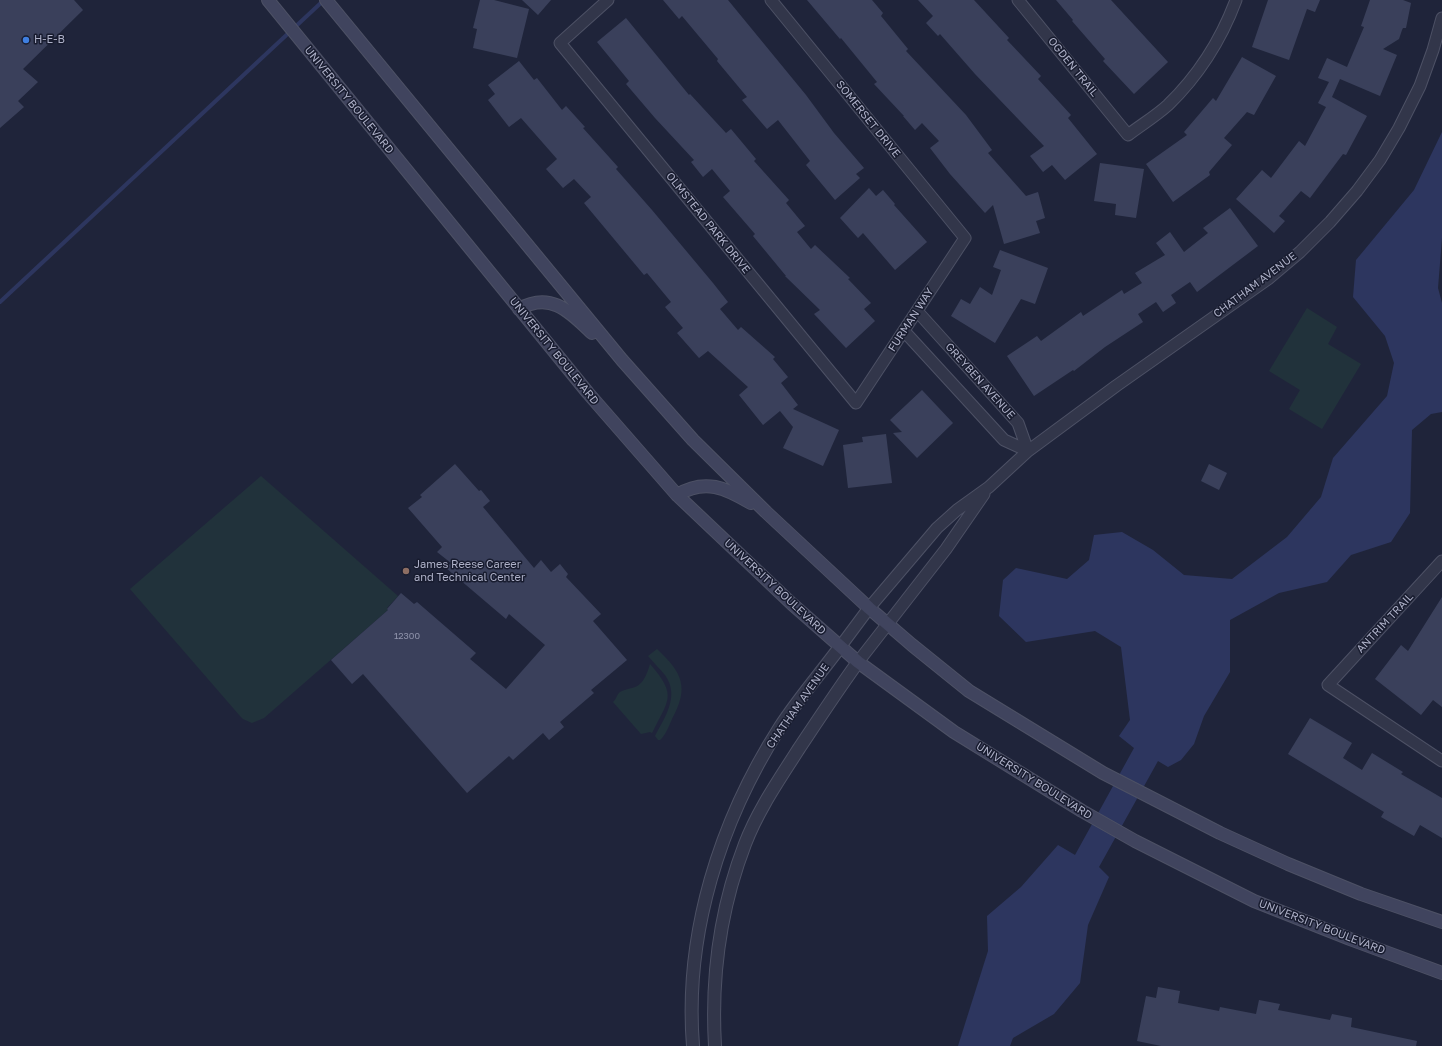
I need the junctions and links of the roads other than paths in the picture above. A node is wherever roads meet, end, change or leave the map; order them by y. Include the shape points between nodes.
1 (268, 0) edge
2 (326, 0) edge
3 (608, 0) edge
4 (771, 0) edge
5 (1018, 0) edge
6 (1236, 0) edge
7 (1442, 18) edge
8 (965, 238) joint
9 (519, 308) junction
10 (917, 311) junction
11 (904, 331) junction
12 (622, 360) junction
13 (856, 403) joint
14 (1028, 451) junction
15 (989, 487) junction
16 (677, 495) junction
17 (766, 512) junction
18 (1442, 561) edge
19 (869, 608) junction
20 (889, 624) junction
21 (840, 647) junction
22 (858, 662) junction
23 (1442, 761) edge
24 (1442, 922) edge
25 (698, 937) junction
26 (719, 939) junction
27 (1442, 972) edge
28 (693, 1046) edge
29 (715, 1046) edge

1 - 9 main road, UNIVERSITY BOULEVARD
2 - 12 main road
3 - 13 street, OLMSTEAD PARK DRIVE via 560,43
4 - 8 street, SOMERSET DRIVE
5 - 6 street, OGDEN TRAIL via 1128,135 1167,106 1188,83 1211,53
7 - 14 street, CHATHAM AVENUE via 1420,86 1399,128 1380,160 1330,222 1268,279
8 - 10 street, FURMAN WAY
9 - 12 main road via 529,303 548,302 564,308
9 - 16 main road, UNIVERSITY BOULEVARD via 588,393
10 - 11 street, FURMAN WAY
10 - 14 street, GREYBEN AVENUE via 1018,423
11 - 13 street, FURMAN WAY
11 - 14 street, GREYBEN AVENUE via 1004,440
12 - 17 main road via 693,440
14 - 15 street, CHATHAM AVENUE
15 - 19 street, CHATHAM AVENUE via 937,528
15 - 20 street, CHATHAM AVENUE
16 - 17 main road via 696,486 713,486 731,492
16 - 21 main road, UNIVERSITY BOULEVARD
17 - 19 main road
18 - 23 street, ANTRIM TRAIL via 1328,685
19 - 20 main road
19 - 21 street, CHATHAM AVENUE
20 - 22 street, CHATHAM AVENUE
20 - 24 main road via 969,691 1103,773 1220,833 1288,864 1361,894
21 - 22 main road, UNIVERSITY BOULEVARD
21 - 25 street, CHATHAM AVENUE via 792,710 751,777 720,850
22 - 26 street, CHATHAM AVENUE via 784,771 760,812 734,876
22 - 27 main road, UNIVERSITY BOULEVARD via 954,732 1135,841 1254,901
25 - 26 street
25 - 28 street, CHATHAM AVENUE via 694,972
26 - 29 street, CHATHAM AVENUE via 714,987

